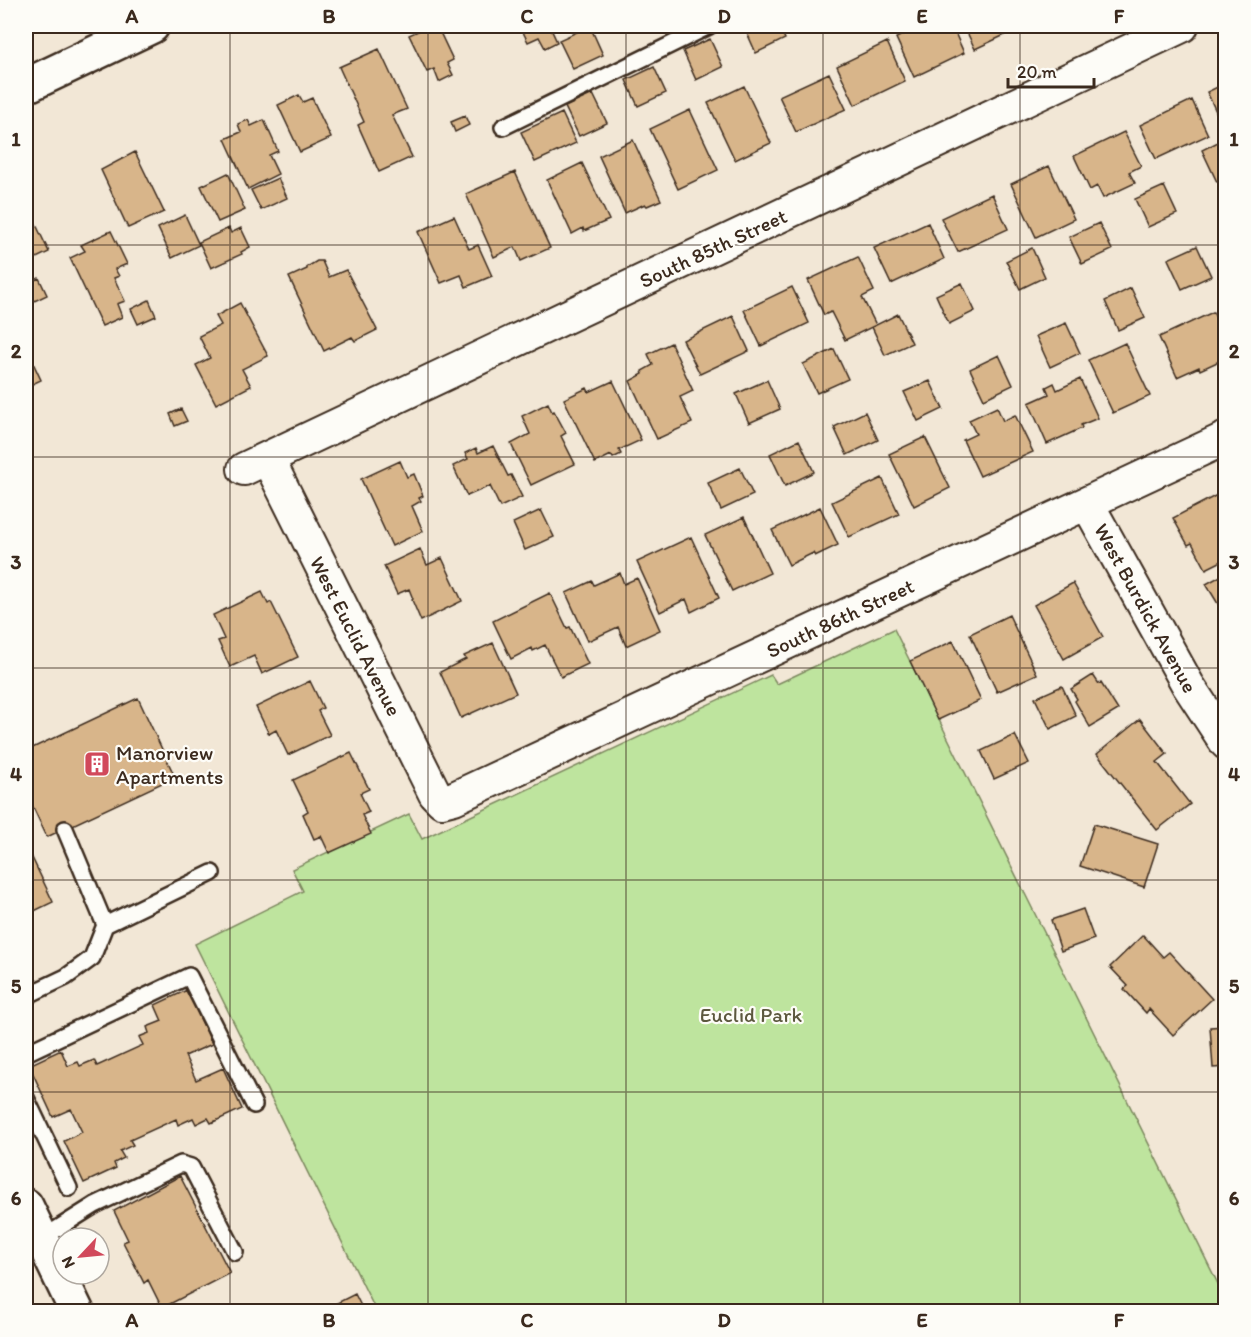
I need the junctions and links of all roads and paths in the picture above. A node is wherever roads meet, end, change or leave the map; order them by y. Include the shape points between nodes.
1 (152, 26) edge
2 (709, 26) edge
3 (1182, 26) edge
4 (26, 86) edge
5 (503, 127) dead end
6 (1226, 438) edge
7 (256, 464) joint
8 (1087, 503) junction
9 (1226, 743) edge
10 (454, 798) joint
11 (64, 829) dead end
12 (212, 873) dead end
13 (105, 925) junction
14 (26, 996) edge
15 (26, 1053) edge
16 (27, 1104) edge
17 (254, 1104) dead end
18 (69, 1188) dead end
19 (26, 1206) edge
20 (41, 1239) junction
21 (235, 1252) dead end
22 (77, 1311) edge

1 - 4 street
2 - 5 lane
3 - 7 street, South 85th Street
6 - 8 street, South 86th Street
7 - 10 street, West Euclid Avenue via 435,794 442,801
8 - 9 street, West Burdick Avenue via 1188,685
8 - 10 street, South 86th Street
11 - 13 lane
12 - 13 lane
13 - 14 lane via 92,958 66,977
15 - 17 lane via 189,976
16 - 18 lane
19 - 20 street
20 - 21 lane via 96,1205 181,1164 191,1167
20 - 22 street

